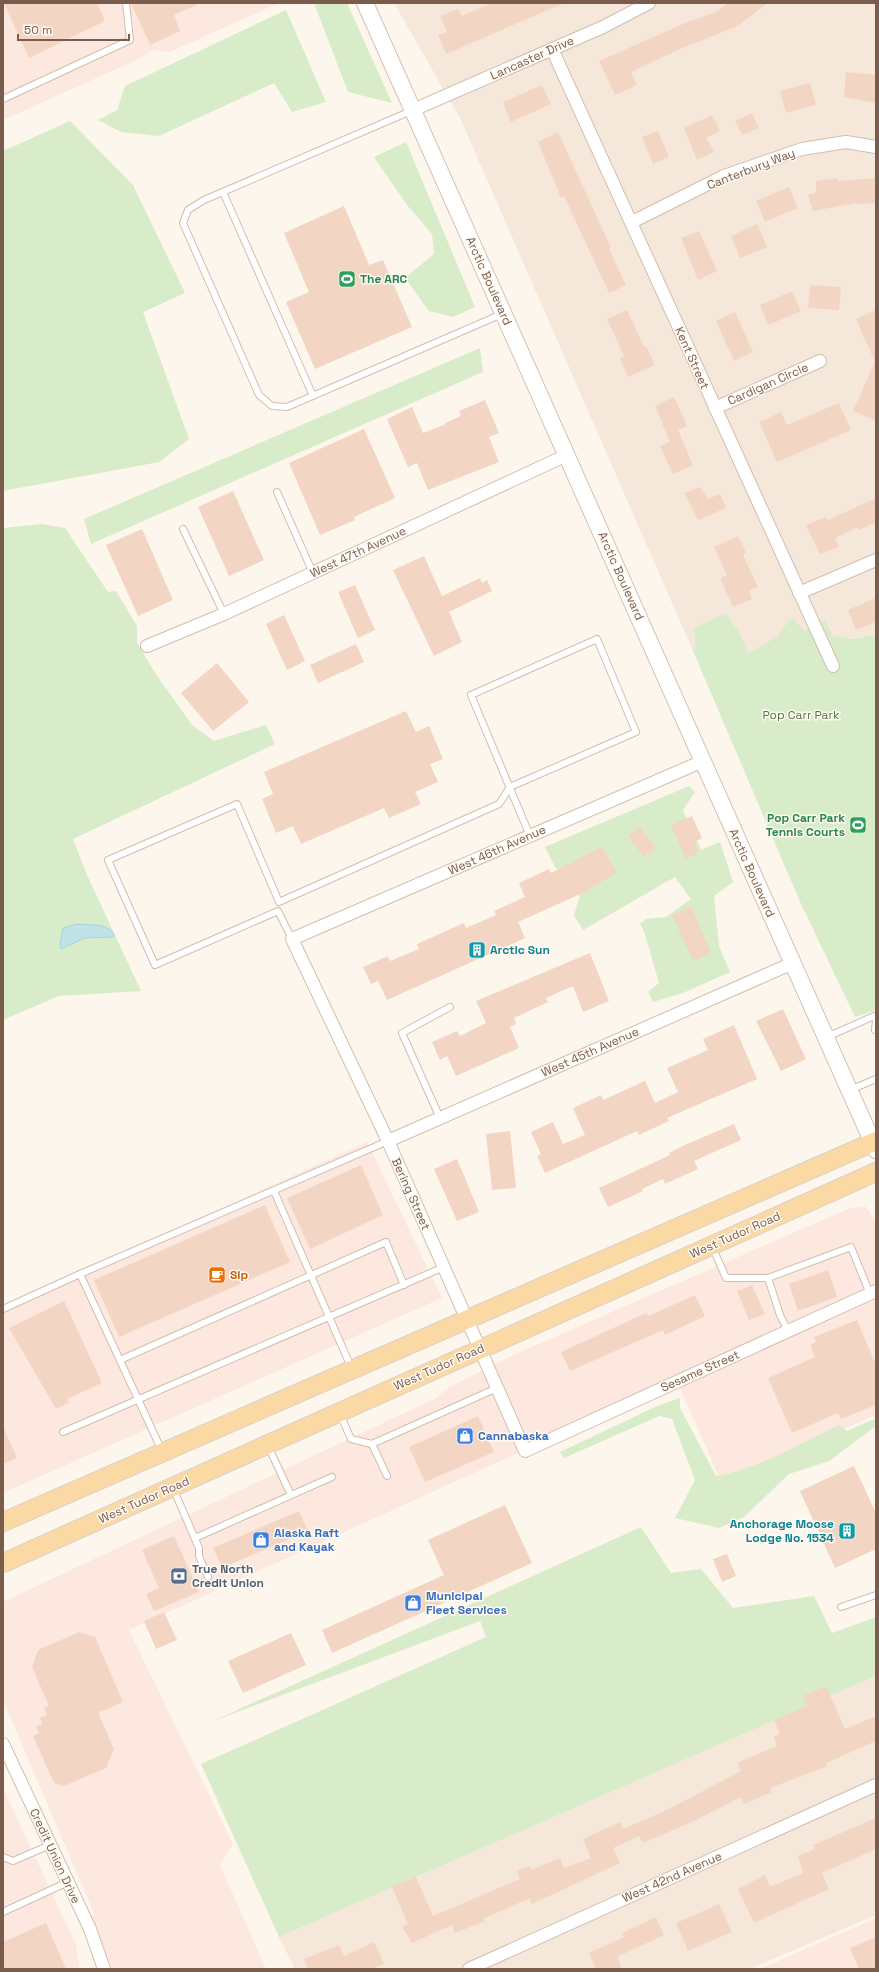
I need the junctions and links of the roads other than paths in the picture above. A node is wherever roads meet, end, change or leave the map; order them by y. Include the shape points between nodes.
1 (126, 3) edge
2 (365, 3) edge
3 (649, 3) edge
4 (552, 49) junction
5 (3, 100) edge
6 (413, 110) junction
7 (876, 148) edge
8 (223, 192) junction
9 (632, 222) junction
10 (503, 313) junction
11 (820, 361) dead end
12 (314, 396) junction
13 (715, 408) junction
14 (567, 455) junction
15 (277, 492) dead end
16 (183, 529) dead end
17 (876, 560) edge
18 (313, 573) junction
19 (799, 592) junction
20 (224, 614) junction
21 (147, 646) dead end
22 (833, 666) dead end
23 (703, 761) junction
24 (510, 788) junction
25 (530, 836) junction
26 (279, 902) junction
27 (278, 911) junction
28 (292, 939) junction
29 (793, 963) junction
30 (450, 1007) dead end
31 (876, 1018) edge
32 (875, 1030) edge
33 (826, 1038) junction
34 (876, 1079) edge
35 (849, 1091) junction
36 (440, 1118) junction
37 (388, 1141) junction
38 (875, 1145) edge
39 (876, 1172) edge
40 (274, 1191) junction
41 (712, 1245) junction
42 (444, 1267) junction
43 (80, 1274) junction
44 (311, 1274) junction
45 (768, 1278) junction
46 (404, 1285) junction
47 (873, 1293) edge
48 (3, 1309) edge
49 (330, 1316) junction
50 (468, 1321) junction
51 (788, 1332) junction
52 (480, 1349) junction
53 (120, 1360) junction
54 (352, 1371) junction
55 (497, 1388) junction
56 (138, 1399) junction
57 (339, 1412) junction
58 (63, 1432) dead end
59 (268, 1444) junction
60 (372, 1444) junction
61 (525, 1451) joint
62 (163, 1453) junction
63 (387, 1476) dead end
64 (332, 1477) dead end
65 (173, 1487) junction
66 (292, 1495) junction
67 (3, 1522) edge
68 (195, 1538) junction
69 (3, 1563) edge
70 (208, 1578) dead end
71 (876, 1595) edge
72 (841, 1607) dead end
73 (3, 1744) edge
74 (876, 1785) edge
75 (50, 1845) junction
76 (3, 1857) edge
77 (68, 1882) junction
78 (3, 1912) edge
79 (104, 1969) edge
80 (469, 1969) edge

1 - 5 lane via 130,40
2 - 6 main road, Arctic Boulevard
3 - 4 street, Lancaster Drive
4 - 6 street, Lancaster Drive
4 - 9 street, Kent Street
6 - 8 lane
6 - 10 main road, Arctic Boulevard
7 - 9 street, Canterbury Way via 846,142 802,149 724,176
8 - 12 lane
8 - 12 lane via 188,210 183,223 259,394 272,406 287,407
9 - 13 street, Kent Street
10 - 12 lane
10 - 14 main road, Arctic Boulevard
11 - 13 street, Cardigan Circle
13 - 19 street, Kent Street
14 - 18 street, West 47th Avenue
14 - 23 main road, Arctic Boulevard
15 - 18 lane
16 - 20 lane
17 - 19 street
18 - 20 street, West 47th Avenue
19 - 22 street, Kent Street
20 - 21 street, West 47th Avenue
23 - 25 street, West 46th Avenue
23 - 29 main road, Arctic Boulevard
24 - 24 lane via 471,695 597,639 636,732
24 - 25 lane
24 - 26 lane via 499,804
25 - 28 street, West 46th Avenue
26 - 27 lane
26 - 27 lane via 237,804 108,860 155,965
27 - 28 lane
28 - 37 street, Bering Street
29 - 33 main road, Arctic Boulevard
29 - 36 street, West 45th Avenue
30 - 36 lane via 402,1033
31 - 32 lane
31 - 33 lane
33 - 35 main road, Arctic Boulevard
34 - 35 lane
35 - 38 main road, Arctic Boulevard
36 - 37 street, West 45th Avenue
37 - 40 lane
37 - 42 street, Bering Street
38 - 50 main road
39 - 41 main road, West Tudor Road
40 - 43 lane
40 - 44 lane
41 - 45 lane via 726,1278
41 - 52 main road, West Tudor Road
42 - 46 lane
42 - 50 street, Bering Street
43 - 48 lane
43 - 53 lane
44 - 46 lane via 386,1242
44 - 49 lane
44 - 53 lane
45 - 47 lane via 851,1247
45 - 51 lane
46 - 49 lane
47 - 51 street, Sesame Street
49 - 54 lane
49 - 56 lane
50 - 52 street, Bering Street
50 - 54 main road
51 - 61 street, Sesame Street
52 - 55 street, Bering Street
52 - 57 main road, West Tudor Road
53 - 56 lane
54 - 62 main road
55 - 60 lane
55 - 61 street, Bering Street
56 - 58 lane
56 - 62 lane
57 - 59 main road, West Tudor Road
57 - 60 lane via 351,1438
59 - 65 main road, West Tudor Road
59 - 66 lane
60 - 63 lane
62 - 67 main road
64 - 66 lane
65 - 68 lane
65 - 69 main road, West Tudor Road
66 - 68 lane
68 - 70 lane
71 - 72 lane
73 - 75 street, Credit Union Drive
74 - 80 street, West 42nd Avenue
75 - 76 lane via 14,1861
75 - 77 street, Credit Union Drive
77 - 78 lane
77 - 79 street, Credit Union Drive via 90,1928

